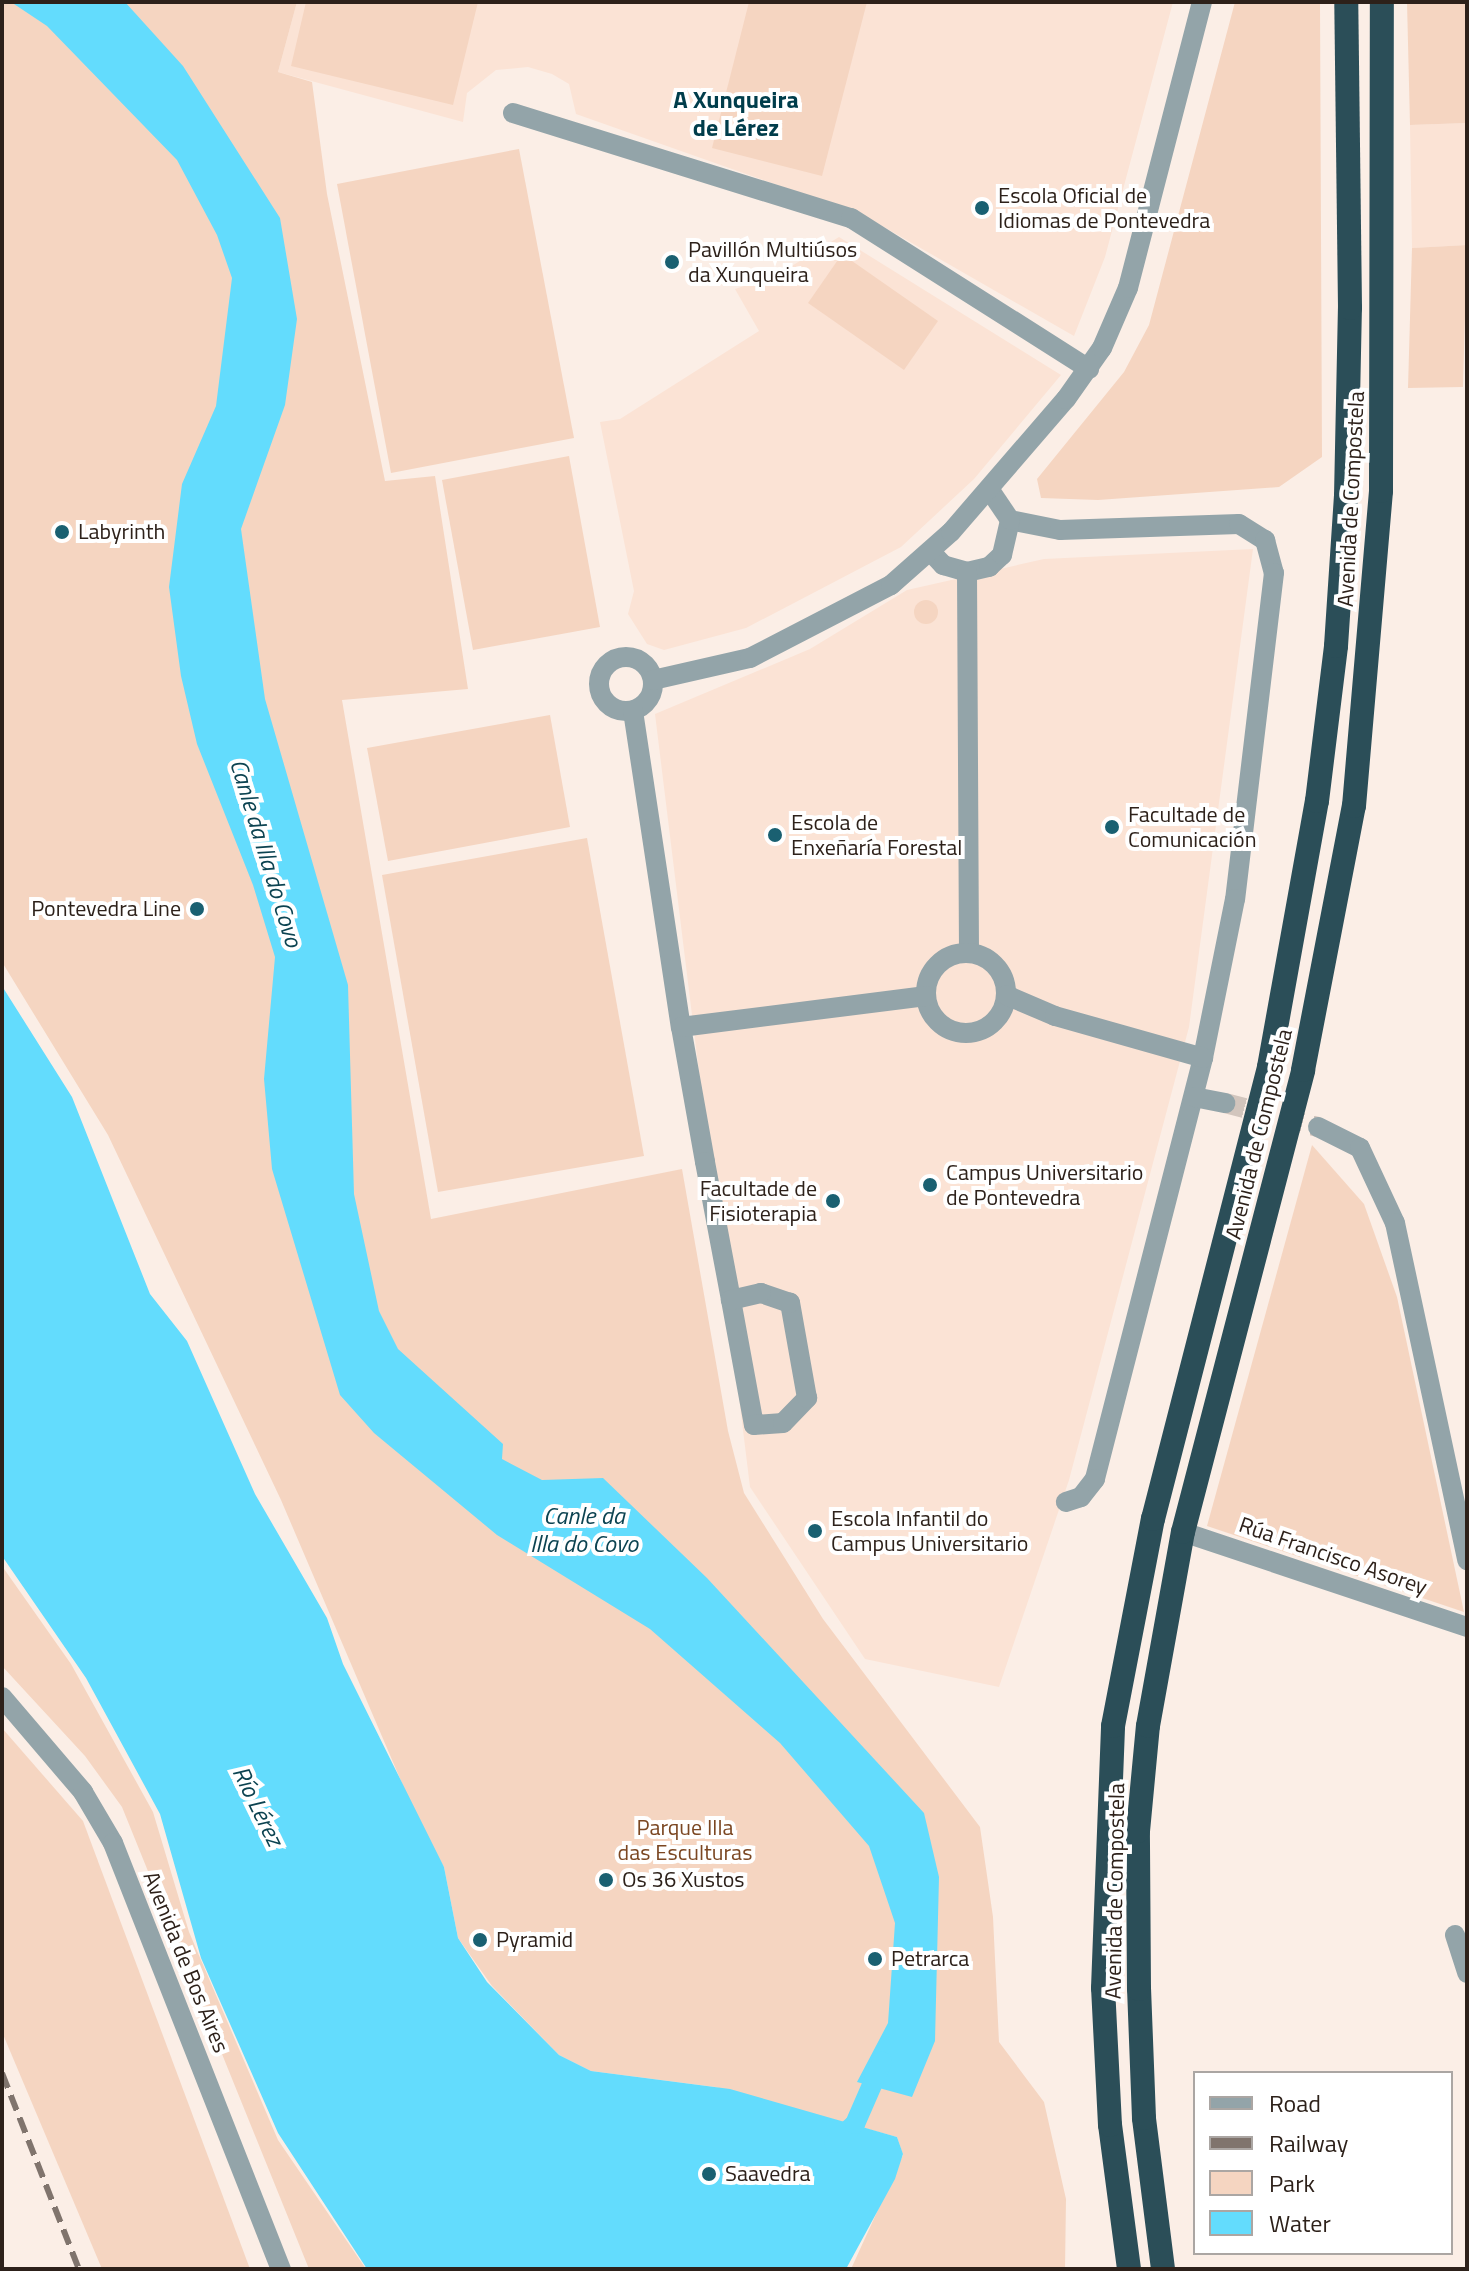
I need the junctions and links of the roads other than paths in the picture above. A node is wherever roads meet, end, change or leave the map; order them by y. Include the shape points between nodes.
1 (1202, 2) edge
2 (1346, 2) edge
3 (1382, 2) edge
4 (513, 113) dead end
5 (1089, 369) junction
6 (989, 489) junction
7 (1010, 520) junction
8 (931, 552) junction
9 (967, 572) junction
10 (653, 680) junction
11 (633, 711) junction
12 (969, 953) junction
13 (1006, 995) junction
14 (926, 996) junction
15 (681, 1027) junction
16 (1203, 1058) junction
17 (1194, 1097) junction
18 (1225, 1103) tunnel mouth
19 (1318, 1127) tunnel mouth
20 (731, 1300) junction
21 (1066, 1502) dead end
22 (1183, 1532) junction
23 (1467, 1560) edge
24 (1467, 1627) edge
25 (2, 1697) edge
26 (1455, 1935) dead end
27 (1467, 1973) edge
28 (281, 2269) edge
29 (1129, 2269) edge
30 (1163, 2269) edge

1 - 5 street via 1128,288
2 - 29 highway, Avenida de Compostela via 1346,496 1336,646 1317,801 1269,1067 1153,1519 1113,1726 1105,1830 1103,1988 1110,2125
3 - 22 highway, Avenida de Compostela via 1381,491 1354,806 1303,1070
4 - 5 street via 851,218
5 - 6 street
6 - 7 street
6 - 8 street
7 - 9 street via 1002,555 989,567
7 - 16 street via 1060,530 1239,524 1254,529 1272,555 1259,731 1235,899
8 - 9 street via 943,565
8 - 10 street via 859,606 801,635 750,658
9 - 12 street
10 - 11 street via 651,696
10 - 11 street via 645,664 629,657 604,667 598,685 604,701 616,710
11 - 15 street
12 - 13 street via 1000,972
12 - 14 street via 955,954 933,970
13 - 14 street via 996,1020 973,1032 947,1028 936,1020
13 - 16 street via 1055,1016
14 - 15 street
15 - 20 street
16 - 17 street
17 - 18 street
17 - 21 street via 1095,1479 1081,1497
19 - 23 street via 1360,1148 1395,1223
20 - 20 street via 754,1425 783,1423 807,1398 790,1303 761,1293
22 - 24 street, Rúa Francisco Asorey
22 - 30 highway, Avenida de Compostela via 1159,1644 1138,1831 1144,2118
25 - 28 street, Avenida de Bos Aires via 83,1792 113,1843
26 - 27 street

